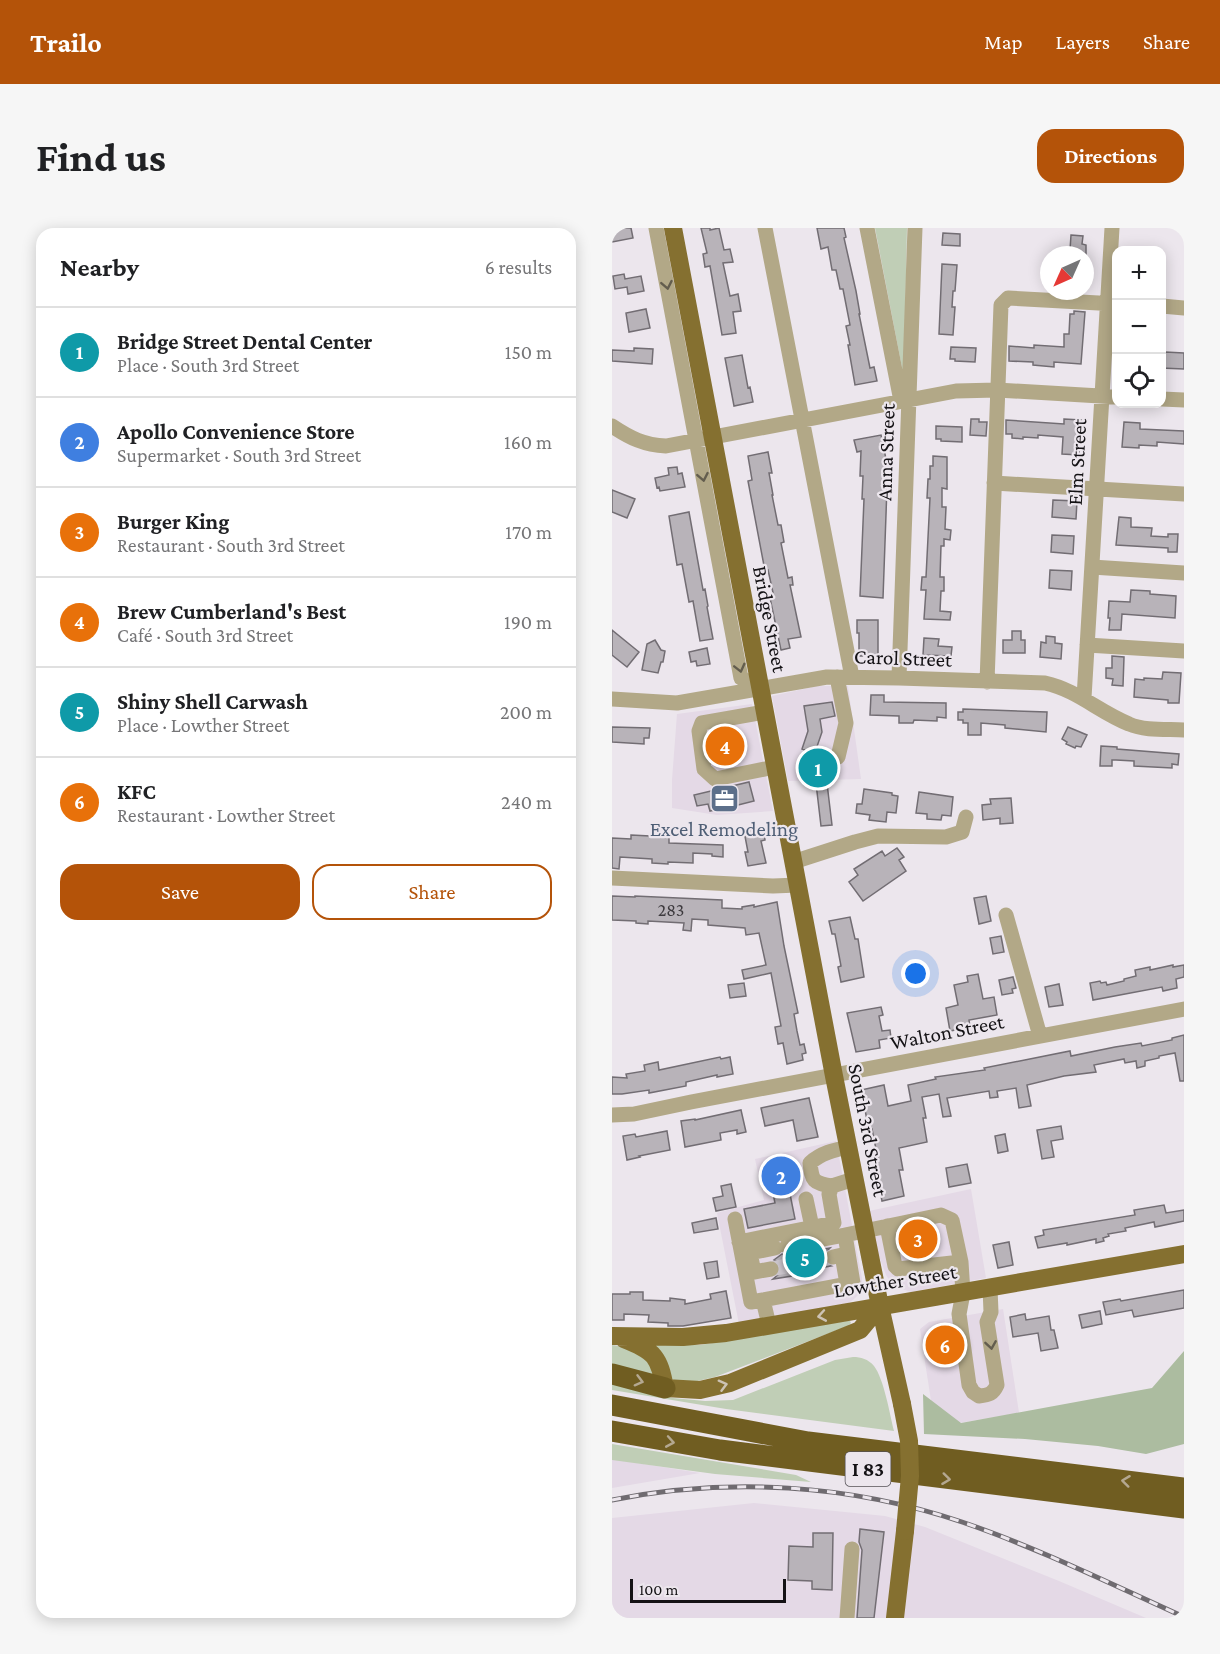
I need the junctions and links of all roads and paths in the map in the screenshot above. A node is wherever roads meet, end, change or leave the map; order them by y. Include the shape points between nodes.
1 (656, 228) edge
2 (673, 228) edge
3 (765, 228) edge
4 (867, 228) edge
5 (915, 228) edge
6 (1112, 228) edge
7 (1112, 300) edge
8 (1112, 303) edge
9 (1166, 306) edge
10 (1184, 308) edge
11 (997, 390) junction
12 (1109, 396) edge
13 (1166, 399) edge
14 (904, 400) junction
15 (1184, 400) edge
16 (802, 420) junction
17 (612, 426) edge
18 (704, 438) junction
19 (994, 483) junction
20 (1096, 489) junction
21 (1184, 494) edge
22 (1092, 567) junction
23 (1184, 573) edge
24 (1087, 645) junction
25 (1184, 651) edge
26 (844, 677) junction
27 (899, 678) junction
28 (987, 682) junction
29 (761, 688) junction
30 (612, 689) edge
31 (1084, 698) junction
32 (612, 699) edge
33 (630, 699) junction
34 (765, 712) junction
35 (1184, 730) edge
36 (838, 758) dead end
37 (775, 766) junction
38 (966, 817) dead end
39 (793, 862) junction
40 (612, 878) edge
41 (798, 885) junction
42 (1006, 915) dead end
43 (1184, 1009) edge
44 (1040, 1036) junction
45 (834, 1076) junction
46 (612, 1114) edge
47 (848, 1147) junction
48 (854, 1179) junction
49 (832, 1186) junction
50 (806, 1199) dead end
51 (735, 1219) dead end
52 (887, 1226) junction
53 (812, 1227) junction
54 (865, 1230) junction
55 (845, 1235) junction
56 (739, 1242) junction
57 (1184, 1254) edge
58 (832, 1257) dead end
59 (961, 1262) junction
60 (771, 1269) tunnel mouth
61 (847, 1284) junction
62 (990, 1288) junction
63 (963, 1293) junction
64 (757, 1301) junction
65 (879, 1306) junction
66 (769, 1325) junction
67 (615, 1336) edge
68 (612, 1374) edge
69 (665, 1388) junction
70 (612, 1405) edge
71 (612, 1431) edge
72 (1184, 1488) edge
73 (1184, 1508) edge
74 (852, 1549) dead end
75 (847, 1618) edge
76 (895, 1618) edge

1 -> 18 street, Bridge Street
2 - 18 main road, Bridge Street
3 - 16 street
4 - 14 street, Anna Street
5 - 14 street, Anna Street
6 - 7 street, Elm Street
8 - 11 street via 1008,298 1004,301
8 - 12 street, Elm Street
9 - 10 street
11 - 12 street
11 - 14 street via 956,391
11 - 19 street
12 - 20 street, Elm Street
13 - 15 street
14 - 16 street
14 - 27 street, Anna Street
16 - 18 street
16 - 26 street
17 - 18 street via 652,445 675,445
18 - 29 main road, Bridge Street
19 - 20 street
19 - 28 street
20 - 21 street
20 - 22 street, Elm Street
22 - 23 street
22 - 24 street, Elm Street
24 - 25 street
24 - 31 street, Elm Street
26 - 27 street, Carol Street
26 - 29 street, Carol Street
26 - 36 street via 846,723
27 - 28 street, Carol Street
28 - 31 street, Carol Street via 1045,683
29 - 33 street, Carol Street via 677,703
29 - 34 main road, South 3rd Street
30 - 33 street
31 - 35 street, Carol Street via 1130,724
32 - 33 street, Carol Street
34 - 37 main road, South 3rd Street
34 - 37 street via 702,723 699,731 704,769 715,779
37 - 39 main road, South 3rd Street
38 - 39 street via 962,832 946,837 878,836
39 - 41 main road, South 3rd Street
40 - 41 street
41 - 45 main road, South 3rd Street
42 - 44 street
43 - 44 street, Walton Street
44 - 45 street, Walton Street
45 - 46 street, Walton Street via 643,1112
45 - 47 main road, South 3rd Street
47 - 48 main road, South 3rd Street
47 - 49 street via 810,1162 812,1177 818,1183
48 - 49 street
48 - 54 main road, South 3rd Street
49 - 53 street via 829,1194 834,1223
50 - 53 street
51 - 56 street
52 - 54 street
52 - 59 street via 898,1269
52 - 59 street via 947,1216 952,1220
53 - 56 street
54 - 55 street
54 - 65 main road, South 3rd Street
55 - 60 street via 750,1253 754,1272
55 - 61 street via 853,1283
56 - 64 street
57 - 62 main road, Lowther Street
58 - 61 street via 842,1255
59 - 63 street
61 - 64 street
62 - 63 main road, Lowther Street
62 -> 63 street via 992,1306 987,1322 997,1385 991,1395 979,1396 969,1385 959,1314
63 - 65 main road, Lowther Street
64 - 66 street
65 -> 66 main road, Lowther Street
69 -> 65 main road via 700,1390 740,1379 860,1330
65 - 76 main road, South 3rd Street, bridge via 909,1441 910,1476
66 - 67 main road, Lowther Street via 683,1337
67 - 69 main road via 649,1351 659,1362
68 -> 69 highway
72 -> 70 highway, I 83 via 808,1442
71 -> 73 highway, I 83 via 731,1452
74 - 75 street

